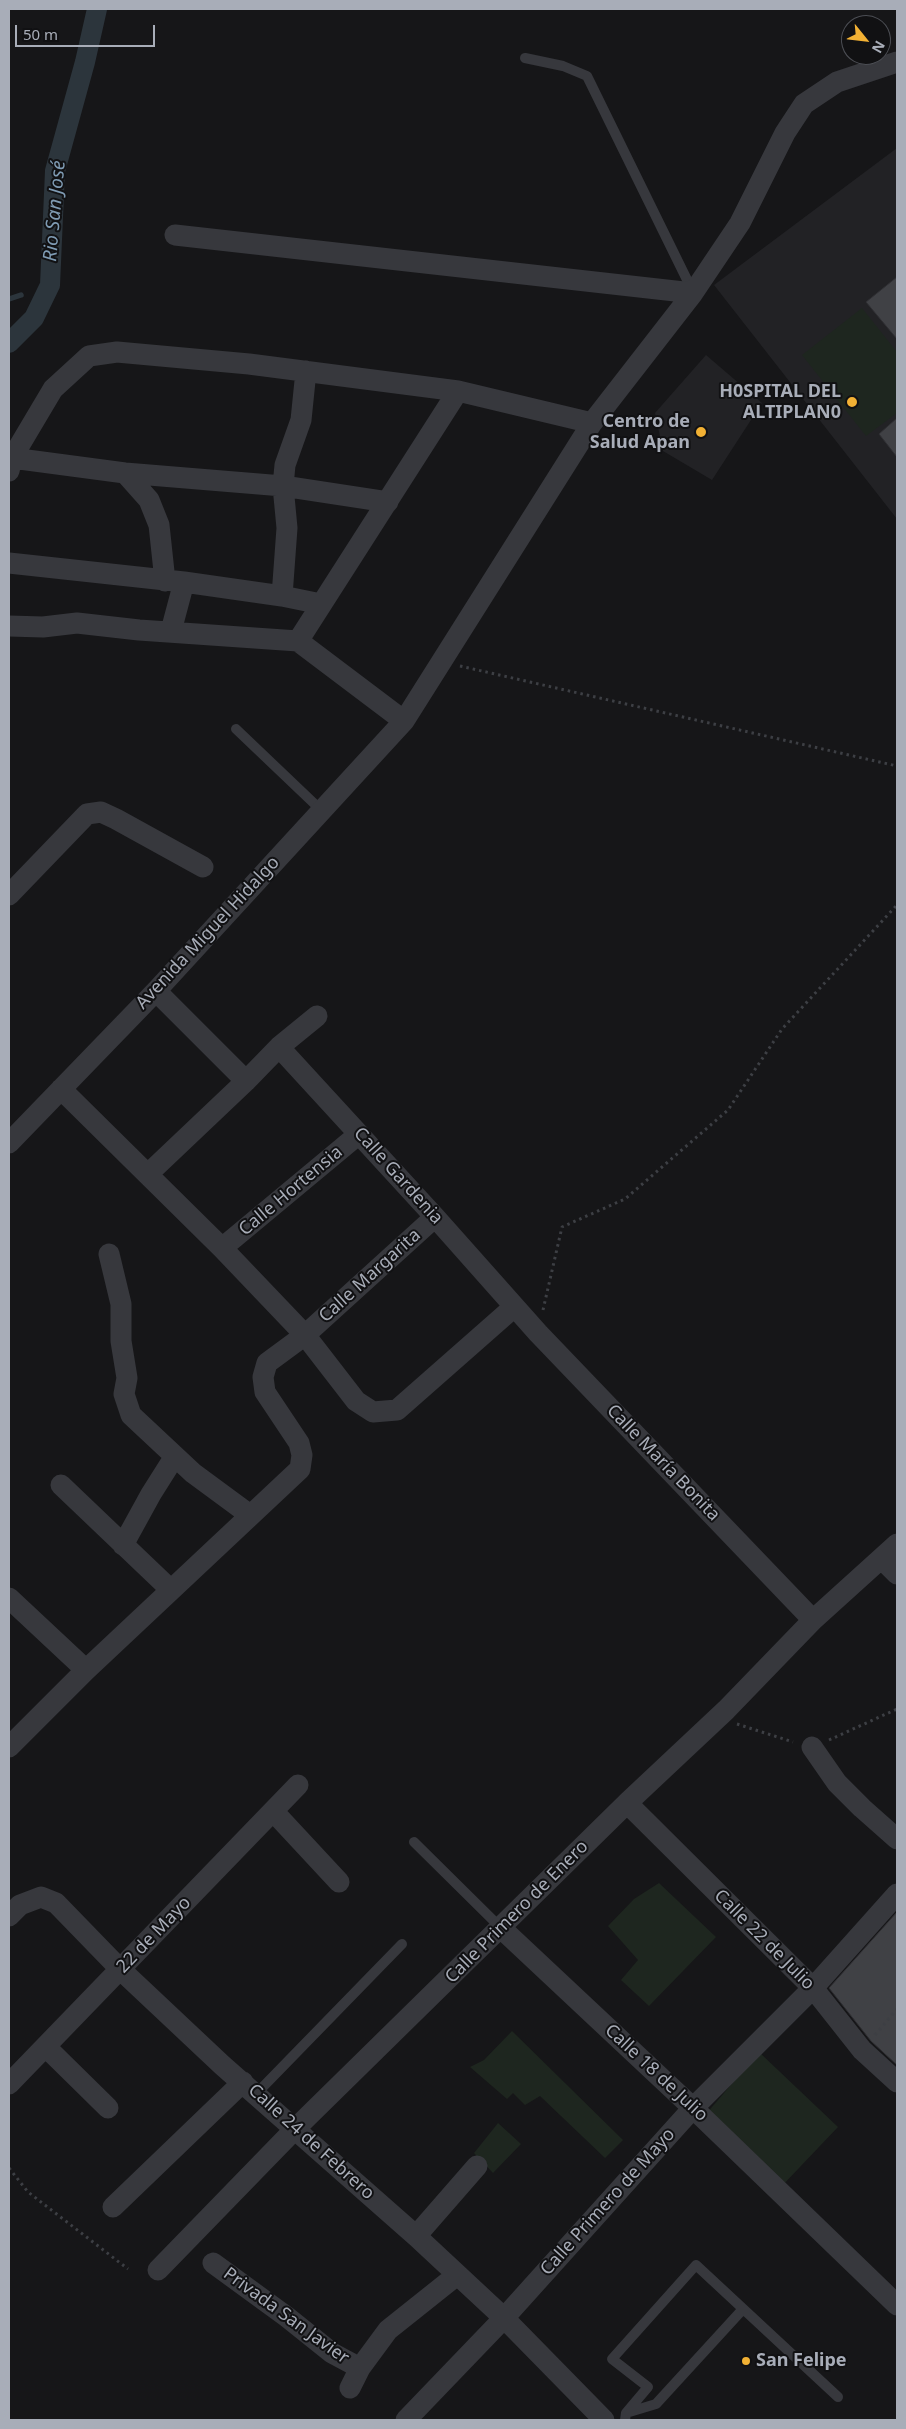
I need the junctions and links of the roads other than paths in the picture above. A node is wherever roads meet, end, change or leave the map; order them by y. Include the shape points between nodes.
1 (525, 58) dead end
2 (897, 62) edge
3 (175, 235) dead end
4 (694, 293) junction
5 (306, 372) junction
6 (458, 391) junction
7 (592, 423) junction
8 (11, 464) edge
9 (125, 473) junction
10 (282, 486) junction
11 (388, 502) junction
12 (9, 563) edge
13 (174, 582) junction
14 (282, 596) junction
15 (321, 604) junction
16 (9, 626) edge
17 (171, 631) junction
18 (298, 641) junction
19 (404, 721) junction
20 (236, 729) dead end
21 (322, 811) junction
22 (203, 867) dead end
23 (9, 895) edge
24 (156, 991) junction
25 (317, 1016) dead end
26 (280, 1047) junction
27 (246, 1081) junction
28 (61, 1089) junction
29 (359, 1134) junction
30 (9, 1142) edge
31 (148, 1174) junction
32 (435, 1217) junction
33 (222, 1248) junction
34 (109, 1254) dead end
35 (514, 1307) junction
36 (305, 1335) junction
37 (175, 1456) junction
38 (61, 1485) dead end
39 (250, 1515) junction
40 (897, 1544) edge
41 (123, 1545) junction
42 (882, 1559) junction
43 (897, 1574) edge
44 (171, 1590) junction
45 (9, 1598) edge
46 (813, 1620) junction
47 (86, 1670) junction
48 (9, 1747) edge
49 (812, 1747) dead end
50 (298, 1785) dead end
51 (627, 1803) junction
52 (273, 1810) junction
53 (897, 1839) edge
54 (414, 1842) dead end
55 (338, 1882) dead end
56 (897, 1894) edge
57 (9, 1916) edge
58 (501, 1928) junction
59 (402, 1944) dead end
60 (121, 1970) junction
61 (813, 1988) junction
62 (46, 2047) junction
63 (897, 2082) edge
64 (9, 2084) edge
65 (250, 2088) junction
66 (108, 2108) dead end
67 (693, 2108) junction
68 (295, 2129) junction
69 (477, 2166) dead end
70 (114, 2207) dead end
71 (416, 2236) junction
72 (213, 2263) dead end
73 (158, 2270) dead end
74 (457, 2275) junction
75 (897, 2305) edge
76 (743, 2309) junction
77 (504, 2318) junction
78 (360, 2368) junction
79 (350, 2388) dead end
80 (838, 2397) dead end
81 (626, 2416) edge
82 (406, 2420) edge
83 (604, 2420) edge

1 - 4 lane via 563,66 587,76
2 - 4 street, Avenida Miguel Hidalgo via 837,82 804,104 785,133 740,223
3 - 4 street
4 - 7 street, Avenida Miguel Hidalgo
5 - 6 street
5 - 8 street via 117,352 89,356 53,389
5 - 10 street via 301,420 284,465
6 - 7 street
6 - 11 street
7 - 19 street, Avenida Miguel Hidalgo
8 - 9 street
9 - 10 street
9 - 13 street via 149,500
10 - 11 street
10 - 14 street via 288,528
11 - 15 street
12 - 13 street
13 - 14 street
13 - 17 street
14 - 15 street
15 - 18 street
16 - 17 street via 77,623
17 - 18 street
18 - 19 street
19 - 21 street, Avenida Miguel Hidalgo
20 - 21 lane
21 - 24 street, Avenida Miguel Hidalgo
22 - 23 street via 101,812 87,814
24 - 27 street
24 - 28 street, Avenida Miguel Hidalgo
25 - 26 street
26 - 27 street
26 - 29 street, Calle Gardenia
27 - 31 street
28 - 30 street, Avenida Miguel Hidalgo
28 - 31 street
29 - 32 street, Calle Gardenia
29 - 33 street, Calle Hortensia
31 - 33 street
32 - 35 street, Calle Gardenia
32 - 36 street, Calle Margarita
33 - 36 street
34 - 37 street via 121,1304 121,1341 128,1378 124,1394 126,1401 131,1415
35 - 36 street via 397,1410 372,1412 356,1400
35 - 46 street, Calle María Bonita
36 - 39 street, Calle Margarita via 267,1363 264,1377 265,1392 299,1443 302,1455 300,1469
37 - 39 street
37 - 41 street
38 - 41 street
39 - 44 street, Calle Margarita
40 - 42 street, Calle Primero de Enero
41 - 44 street
42 - 43 street
42 - 46 street, Calle Primero de Enero
44 - 47 street, Calle Margarita
45 - 47 street
46 - 51 street, Calle Primero de Enero via 726,1710
47 - 48 street, Calle Margarita
49 - 53 street via 837,1783
50 - 52 street, 22 de Mayo
51 - 58 street, Calle Primero de Enero
51 - 61 street, Calle 22 de Julio
52 - 55 street
52 - 60 street, 22 de Mayo
54 - 58 lane, Calle 18 de Julio
56 - 61 street, Calle Primero de Mayo
57 - 60 street, Calle 24 de Febrero via 20,1905 41,1897 56,1903
58 - 67 street, Calle 18 de Julio
58 - 68 street, Calle Primero de Enero
59 - 65 lane
60 - 62 street, 22 de Mayo
60 - 65 street, Calle 24 de Febrero
61 - 63 street, Calle 22 de Julio via 862,2050
61 - 67 street, Calle Primero de Mayo
62 - 64 street, 22 de Mayo
62 - 66 street
65 - 68 street, Calle 24 de Febrero
65 - 70 street
67 - 75 street, Calle 18 de Julio
67 - 77 street, Calle Primero de Mayo
68 - 71 street, Calle 24 de Febrero
68 - 73 street, Calle Primero de Enero
69 - 71 street
71 - 74 street, Calle 24 de Febrero
72 - 78 street, Privada San Javier via 332,2353
74 - 77 street, Calle 24 de Febrero
74 - 78 street via 388,2330
76 - 80 lane
76 - 81 lane via 656,2404
76 - 81 lane via 696,2265 612,2359 648,2387
77 - 82 street, Calle Primero de Mayo
77 - 83 street, Calle 24 de Febrero
78 - 79 street

